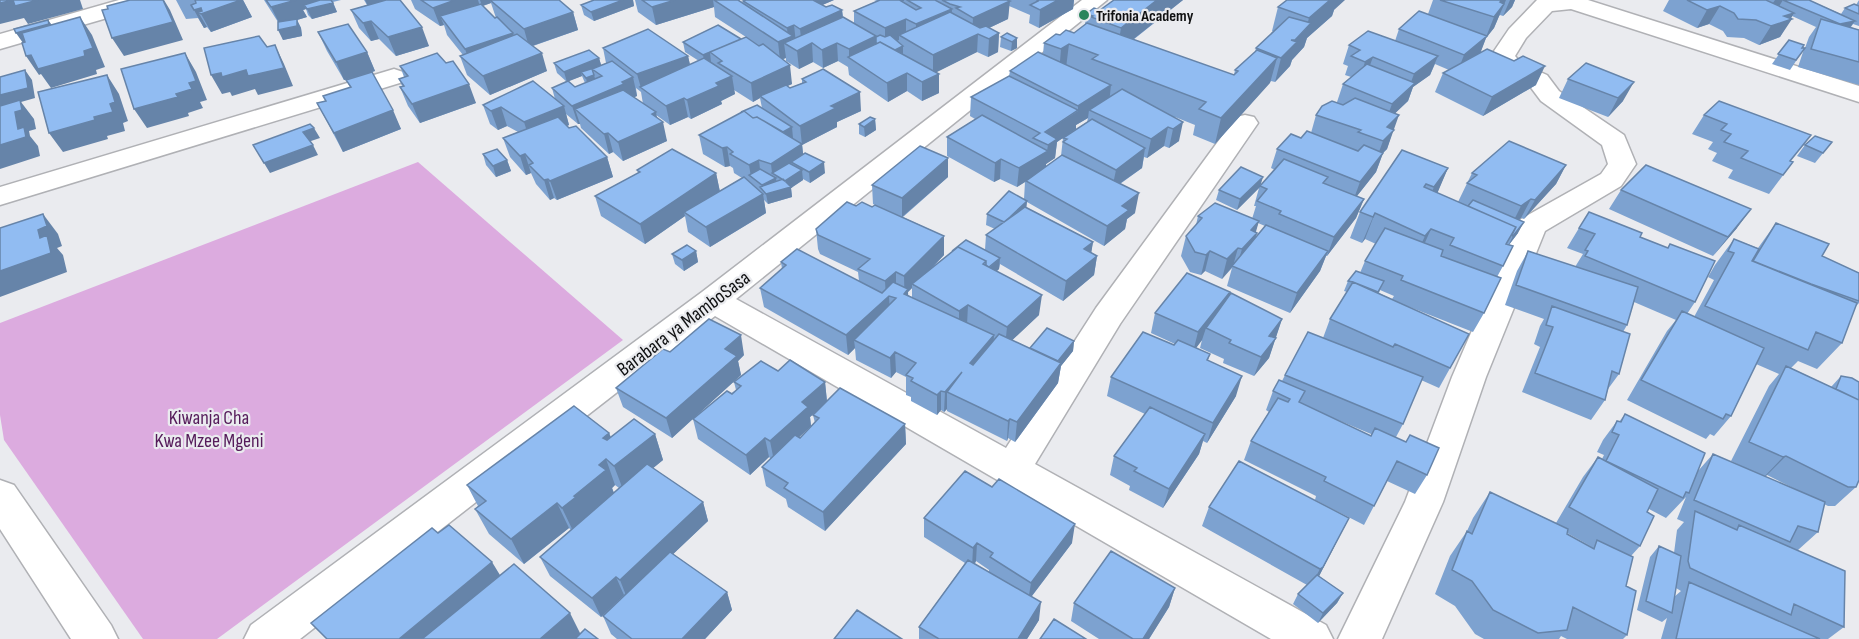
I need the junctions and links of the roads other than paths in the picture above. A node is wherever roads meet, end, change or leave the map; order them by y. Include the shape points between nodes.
1 (144, 0) edge
2 (1096, 0) edge
3 (1568, 2) edge
4 (0, 42) edge
5 (394, 77) dead end
6 (1859, 94) edge
7 (1245, 123) dead end
8 (0, 196) edge
9 (713, 300) junction
10 (1013, 468) junction
11 (0, 496) edge
12 (96, 639) edge
13 (266, 639) edge
14 (1311, 639) edge
15 (1360, 639) edge

1 - 4 street
2 - 9 street, Barabara ya MamboSasa
3 - 6 street
3 - 15 street via 1545,5 1517,34 1502,57 1513,69 1538,80 1550,96 1614,141 1622,164 1611,180 1532,226 1469,377 1424,502
5 - 8 street
7 - 10 street via 1108,316
9 - 10 street
9 - 13 street, Barabara ya MamboSasa
10 - 14 street
11 - 12 street

